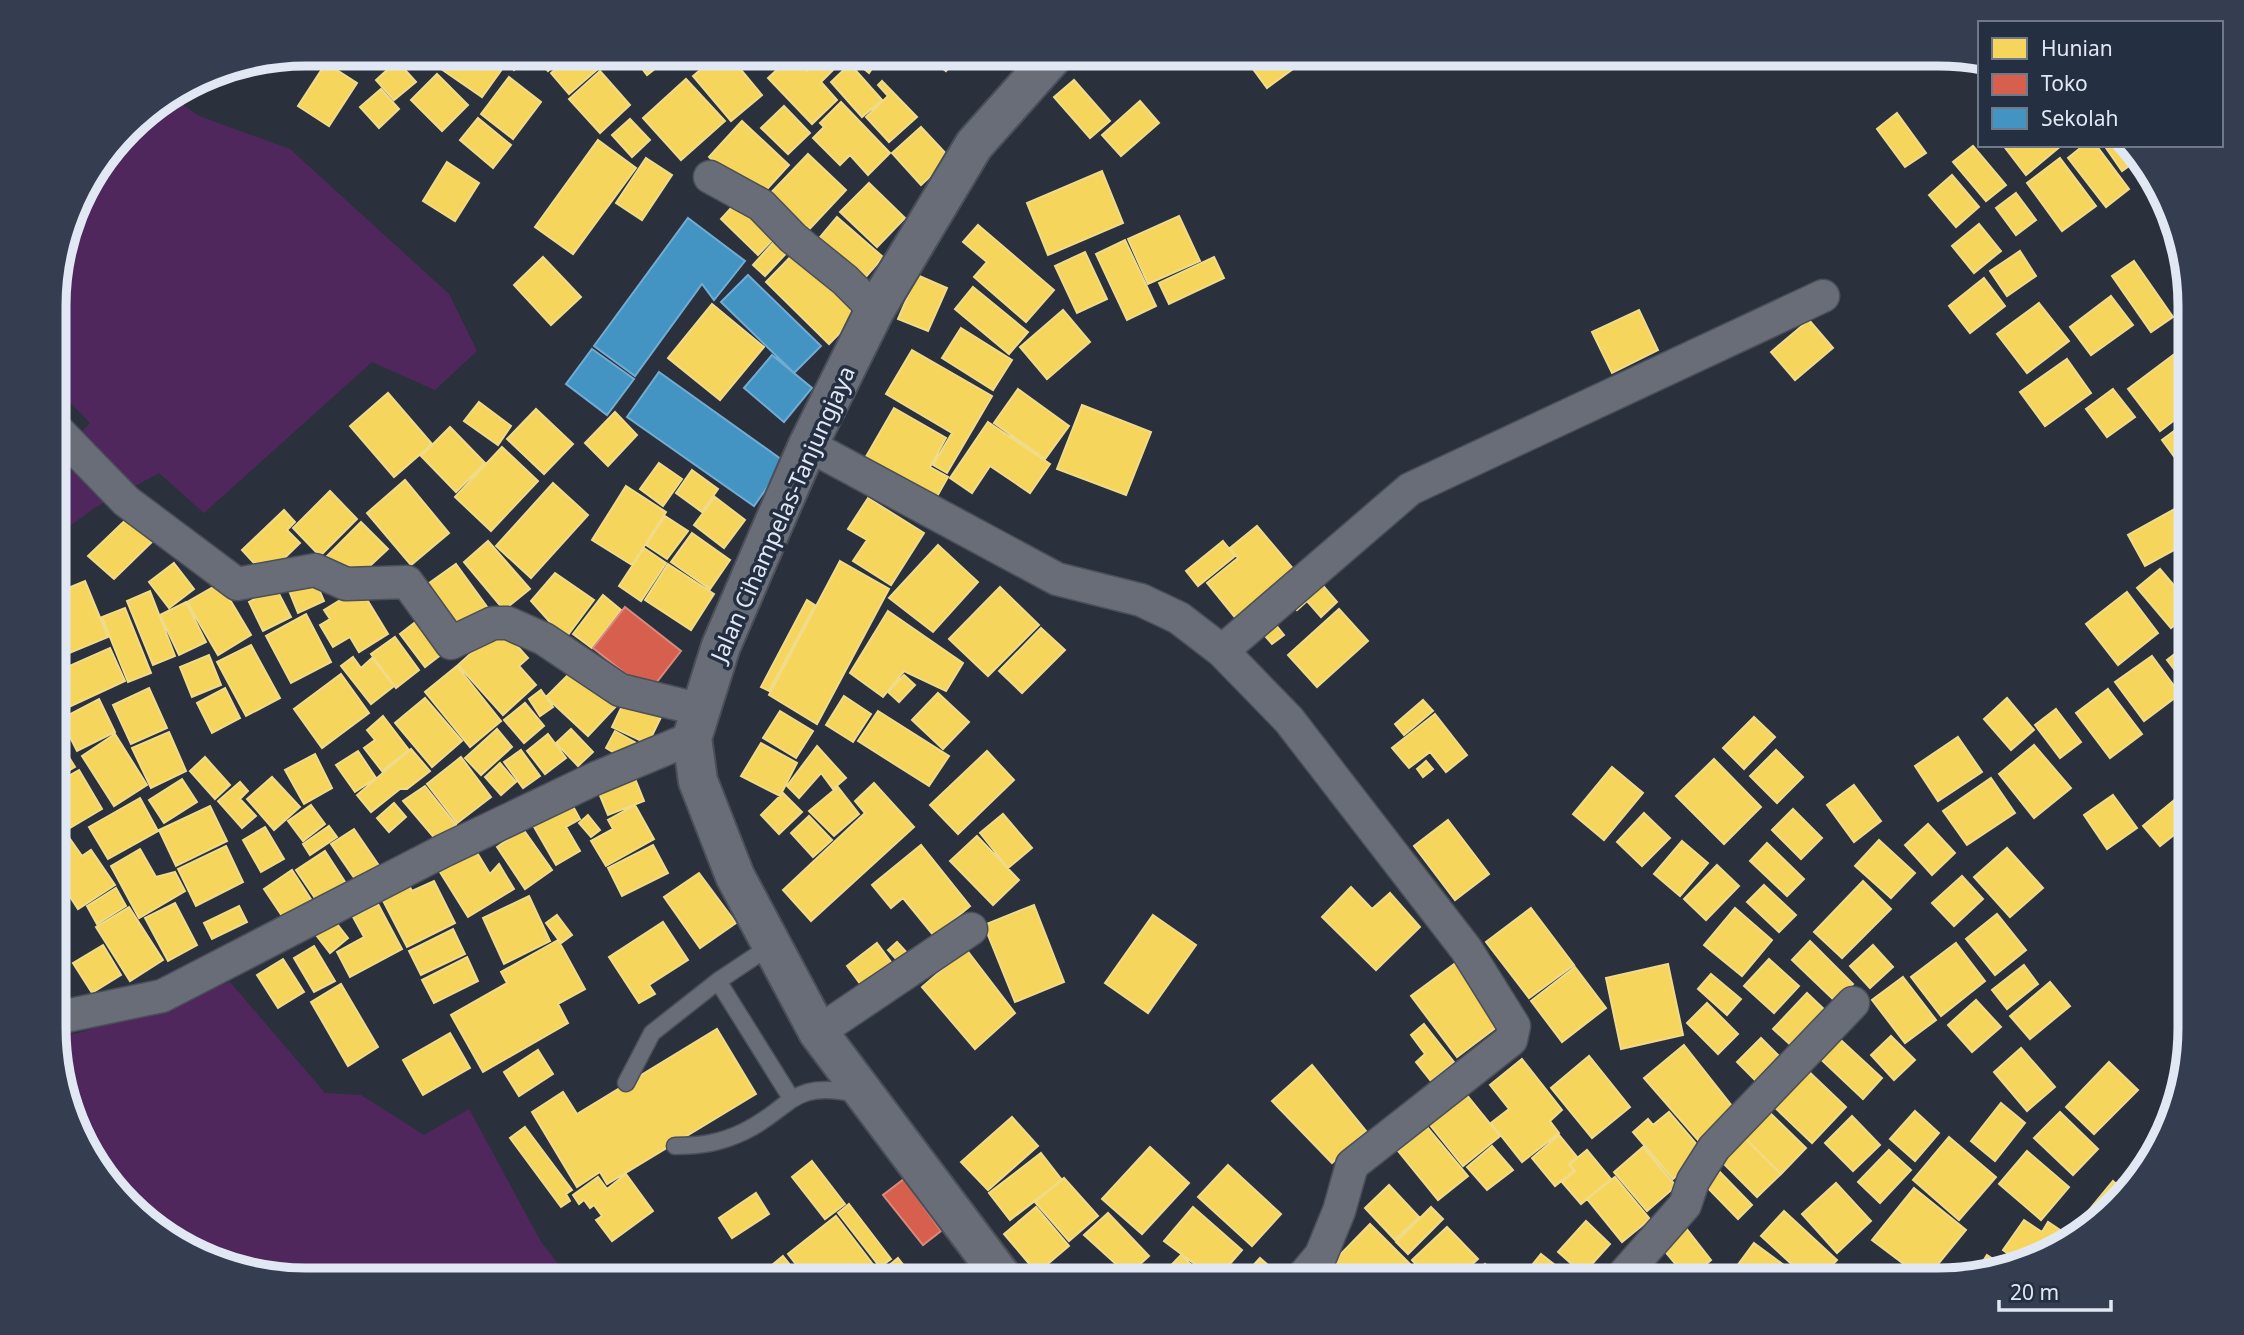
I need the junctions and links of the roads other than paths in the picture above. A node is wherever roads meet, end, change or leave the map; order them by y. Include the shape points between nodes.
1 (1044, 66) edge
2 (710, 177) dead end
3 (1823, 296) dead end
4 (875, 310) junction
5 (66, 439) edge
6 (808, 445) junction
7 (1222, 651) junction
8 (697, 724) junction
9 (971, 929) dead end
10 (772, 945) junction
11 (718, 981) junction
12 (1853, 1003) dead end
13 (66, 1016) edge
14 (818, 1032) junction
15 (626, 1083) dead end
16 (866, 1096) junction
17 (791, 1098) junction
18 (675, 1146) dead end
19 (996, 1268) edge
20 (1310, 1268) edge
21 (1638, 1268) edge

1 - 4 main road, Jalan Cihampelas-Tanjungjaya via 974,145
2 - 4 street via 761,205
3 - 7 street via 1410,489
4 - 6 main road, Jalan Cihampelas-Tanjungjaya
5 - 8 street via 126,501 237,584 316,570 346,584 407,582 451,643 493,623 508,624 544,639 620,690
6 - 7 street via 1057,579 1141,600 1179,618
6 - 8 main road, Jalan Cihampelas-Tanjungjaya via 721,646
7 - 20 street via 1289,720 1466,949 1514,1026 1511,1040 1352,1165 1321,1255
8 - 10 main road, Jalan Cihampelas-Tanjungjaya via 698,781 735,876
8 - 13 street via 162,996
9 - 14 street
10 - 11 lane
10 - 14 main road, Jalan Cihampelas-Tanjungjaya
11 - 15 lane via 652,1033
11 - 17 lane
12 - 21 street via 1714,1148 1693,1181 1685,1205
14 - 16 main road, Jalan Cihampelas-Tanjungjaya
16 - 17 lane via 828,1087
16 - 19 main road, Jalan Cihampelas-Tanjungjaya
17 - 18 lane via 746,1131 710,1146

